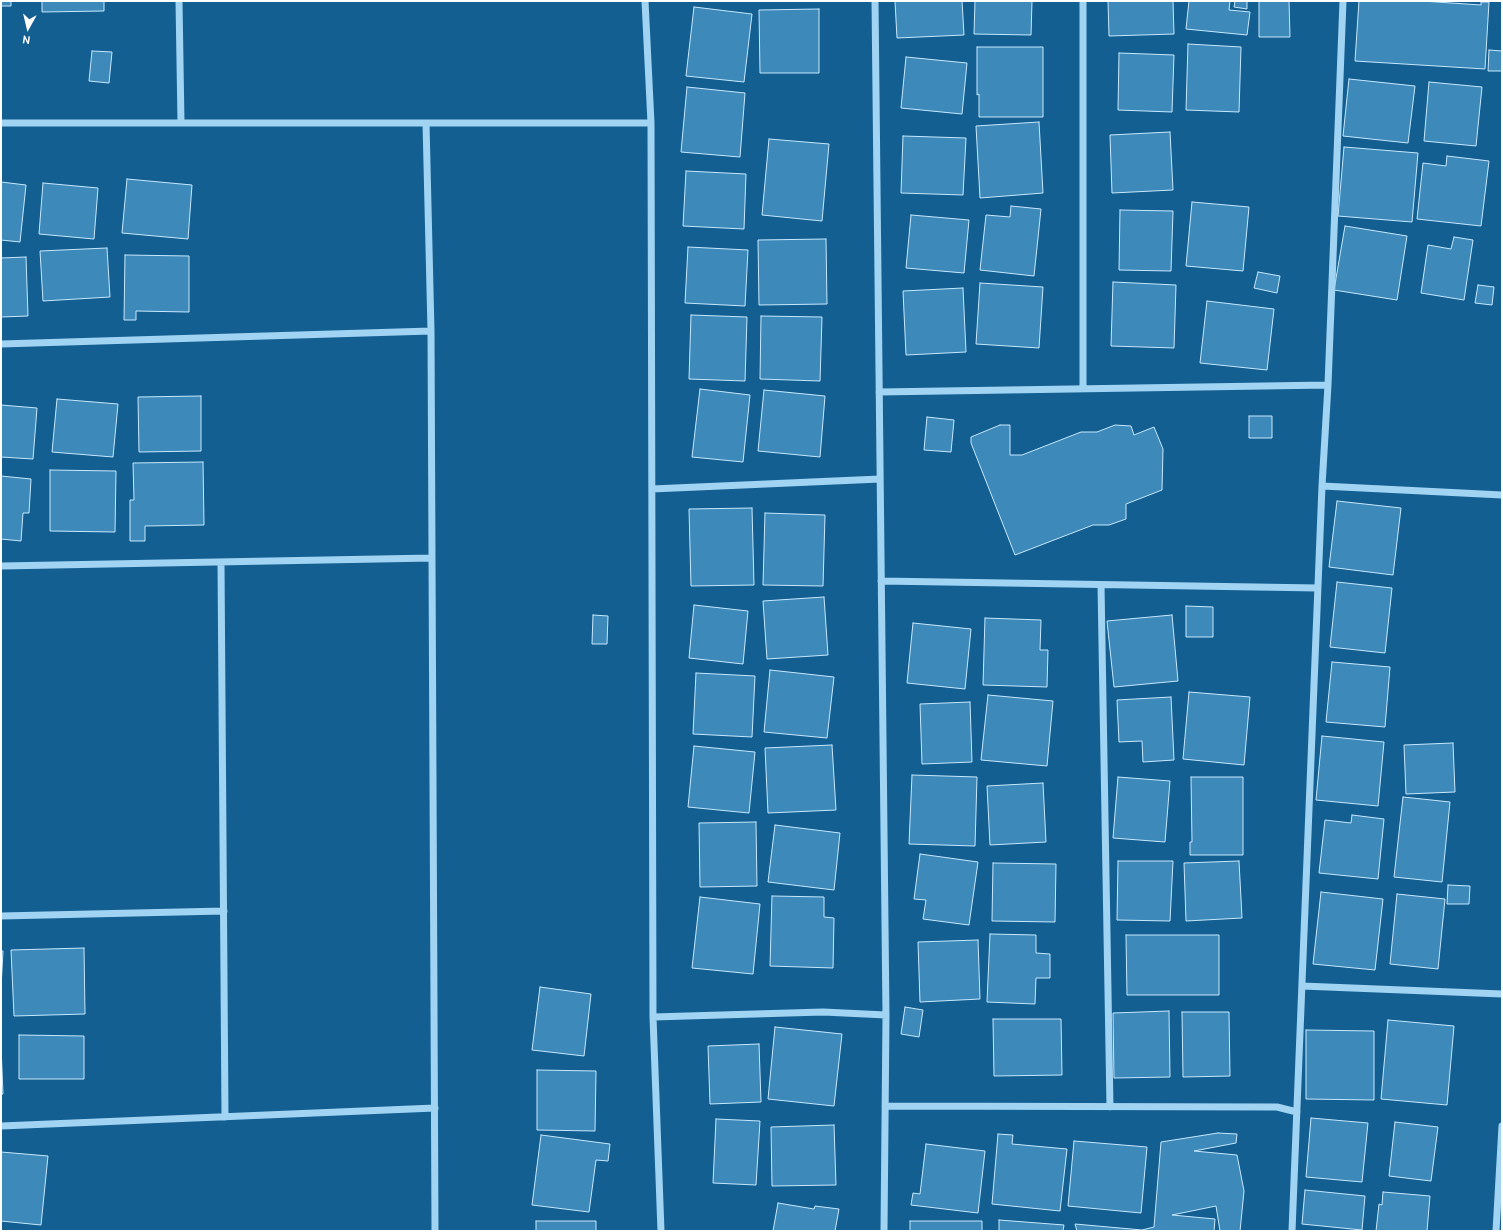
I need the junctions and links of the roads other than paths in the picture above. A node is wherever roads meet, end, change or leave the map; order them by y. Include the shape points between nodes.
1 (180, 1) edge
2 (645, 1) edge
3 (875, 1) edge
4 (1083, 1) edge
5 (1343, 1) edge
6 (1, 123) edge
7 (181, 123) junction
8 (426, 123) junction
9 (651, 123) junction
10 (431, 331) junction
11 (1, 344) edge
12 (1328, 384) junction
13 (1083, 389) junction
14 (879, 392) junction
15 (880, 479) junction
16 (1322, 486) junction
17 (652, 489) junction
18 (1502, 495) edge
19 (432, 558) junction
20 (221, 562) junction
21 (1, 566) edge
22 (881, 581) junction
23 (1101, 585) junction
24 (1318, 588) junction
25 (224, 911) junction
26 (1, 916) edge
27 (1302, 986) junction
28 (1502, 994) edge
29 (886, 1015) junction
30 (653, 1017) junction
31 (885, 1106) junction
32 (1110, 1107) junction
33 (434, 1108) junction
34 (1297, 1112) junction
35 (226, 1117) junction
36 (1, 1126) edge
37 (1502, 1126) edge
38 (435, 1231) edge
39 (662, 1231) edge
40 (884, 1231) edge
41 (1292, 1231) edge
42 (1496, 1231) edge

1 - 7 street
2 - 9 street
3 - 14 street
4 - 13 street
5 - 12 street
6 - 7 street
7 - 8 street
8 - 9 street
8 - 10 street
9 - 17 street
10 - 11 street
10 - 19 street
12 - 13 street
12 - 16 street
13 - 14 street
14 - 15 street
15 - 17 street
15 - 22 street
16 - 18 street
16 - 24 street
17 - 30 street
19 - 20 street
19 - 33 street
20 - 21 street
20 - 25 street
22 - 23 street
22 - 29 street
23 - 24 street
23 - 32 street
24 - 27 street
25 - 26 street
25 - 35 street
27 - 28 street
27 - 34 street
29 - 30 street via 823,1012
29 - 31 street
30 - 39 street
31 - 32 street
31 - 40 street
32 - 34 street via 1277,1107
33 - 35 street
33 - 38 street
34 - 41 street
35 - 36 street
37 - 42 street

